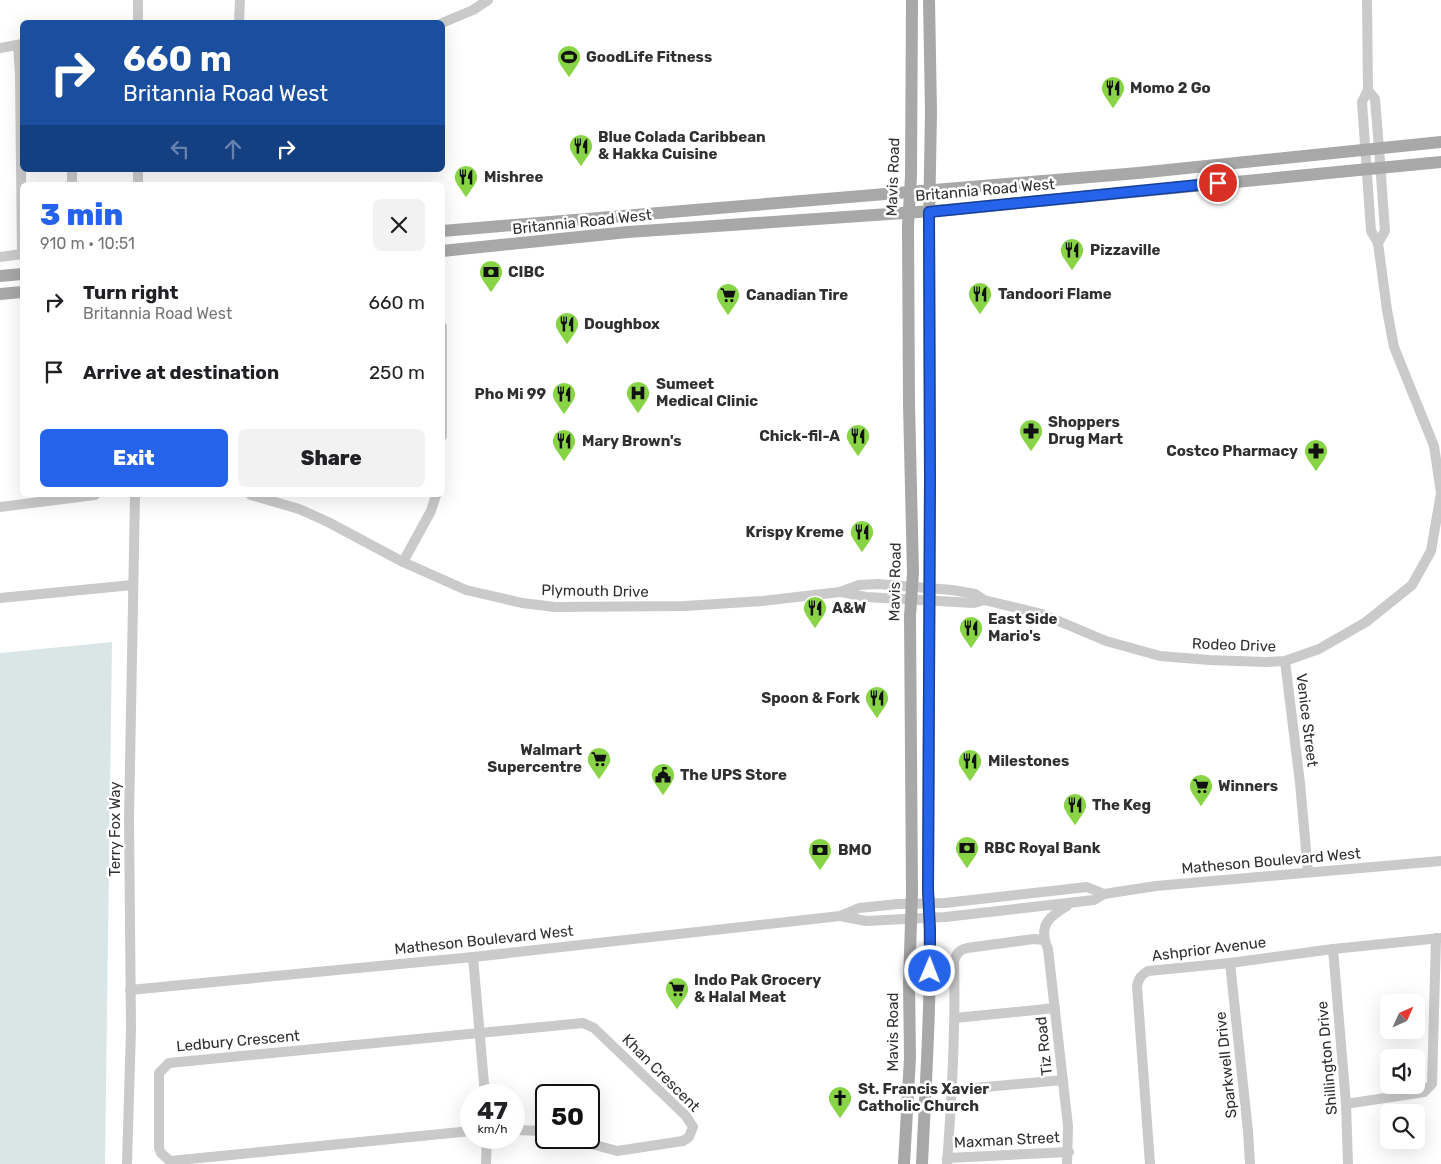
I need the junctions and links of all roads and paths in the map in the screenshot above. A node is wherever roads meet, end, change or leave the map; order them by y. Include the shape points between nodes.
1 (138, 0) edge
2 (240, 0) edge
3 (488, 0) edge
4 (912, 0) edge
5 (929, 0) edge
6 (1366, 0) edge
7 (138, 20) edge
8 (239, 20) edge
9 (445, 22) edge
10 (20, 44) edge
11 (0, 48) edge
12 (20, 75) edge
13 (1368, 90) junction
14 (1441, 142) edge
15 (1380, 158) junction
16 (1366, 159) junction
17 (1441, 162) edge
18 (930, 190) junction
19 (910, 191) junction
20 (929, 212) junction
21 (909, 213) junction
22 (445, 231) edge
23 (1378, 243) junction
24 (445, 252) edge
25 (20, 254) edge
26 (0, 257) edge
27 (20, 274) edge
28 (0, 276) edge
29 (20, 292) edge
30 (0, 294) edge
31 (909, 404) junction
32 (929, 405) junction
33 (78, 497) edge
34 (134, 497) edge
35 (258, 497) edge
36 (435, 497) edge
37 (0, 506) edge
38 (1439, 518) edge
39 (403, 562) junction
40 (132, 585) junction
41 (912, 593) junction
42 (929, 595) junction
43 (0, 598) edge
44 (1285, 661) junction
45 (1441, 861) edge
46 (1308, 872) junction
47 (1104, 894) junction
48 (1075, 902) junction
49 (929, 903) junction
50 (912, 904) junction
51 (1020, 910) junction
52 (840, 916) junction
53 (930, 918) junction
54 (911, 919) junction
55 (1045, 926) junction
56 (1439, 938) edge
57 (1044, 940) junction
58 (1333, 949) junction
59 (473, 957) junction
60 (1230, 963) junction
61 (130, 990) junction
62 (1055, 1008) junction
63 (955, 1018) junction
64 (480, 1033) junction
65 (1063, 1080) junction
66 (484, 1084) edge
67 (952, 1090) junction
68 (1346, 1104) junction
69 (460, 1132) edge
70 (600, 1146) edge
71 (487, 1149) edge
72 (1069, 1152) junction
73 (947, 1161) edge
74 (127, 1164) edge
75 (486, 1164) edge
76 (904, 1164) edge
77 (922, 1164) edge
78 (1067, 1164) edge
79 (1150, 1164) edge
80 (1250, 1164) edge
81 (1348, 1164) edge

1 - 7 street
2 - 8 street
3 - 9 street
4 - 19 main road, Mavis Road
5 - 18 main road
6 - 13 street
10 - 11 street
10 - 12 street
13 - 15 street, Rodeo Drive via 1375,100
13 - 16 street, Rodeo Drive via 1362,102
14 - 15 main road, Britannia Road West
15 - 16 main road, Britannia Road West
15 - 16 main road, Britannia Road West
15 - 17 main road, Britannia Road West
15 - 23 street, Rodeo Drive via 1385,231
16 - 18 main road, Britannia Road West
16 - 20 main road, Britannia Road West
16 - 23 street, Rodeo Drive via 1371,231
18 - 19 main road, Britannia Road West
18 - 20 main road
19 - 21 main road, Mavis Road
19 - 22 main road, Britannia Road West
20 - 21 main road, Britannia Road West
20 - 32 main road
21 - 24 main road, Britannia Road West via 628,232
21 - 31 main road, Mavis Road
23 - 38 street, Rodeo Drive via 1394,347 1434,446 1441,493
25 - 26 street
27 - 28 main road
29 - 30 main road
31 - 32 main road
31 - 41 main road, Mavis Road
32 - 42 main road
33 - 37 street
34 - 40 street, Terry Fox Way
35 - 39 street, Plymouth Drive via 299,509
36 - 39 street
38 - 44 street, Rodeo Drive via 1431,552 1412,585 1366,622 1319,649
39 - 41 street, Plymouth Drive via 474,593 555,607 685,606 762,601 878,584
40 - 43 street
40 - 61 street, Terry Fox Way
41 - 42 street, Rodeo Drive
41 - 50 main road, Mavis Road
42 - 44 street, Rodeo Drive via 974,603 984,600 1042,614 1106,641 1160,656
42 - 49 main road
44 - 46 street, Venice Street
45 - 46 street, Matheson Boulevard West
46 - 47 street, Matheson Boulevard West
47 - 48 street, Matheson Boulevard West via 1094,900
47 - 49 street, Matheson Boulevard West via 1087,887
48 - 51 street, Matheson Boulevard West
48 - 55 street via 1053,914
49 - 50 street, Matheson Boulevard West
49 - 53 main road
50 - 52 street, Matheson Boulevard West via 859,908
50 - 54 main road, Mavis Road
51 - 53 street, Matheson Boulevard West
51 - 55 street via 1037,916
52 - 54 street, Matheson Boulevard West via 866,921
52 - 59 street, Matheson Boulevard West
53 - 54 street, Matheson Boulevard West
53 - 77 main road
54 - 76 main road, Mavis Road via 910,1058
55 - 57 street, Tiz Road
56 - 58 street, Ashprior Avenue
56 - 68 street via 1432,1084 1424,1092
57 - 62 street, Tiz Road via 1048,949
57 - 63 street via 960,949 954,961
58 - 60 street, Ashprior Avenue
58 - 68 street, Shillington Drive
59 - 61 street, Matheson Boulevard West
59 - 64 street
60 - 79 street, Ashprior Avenue via 1148,971 1139,978
60 - 80 street, Sparkwell Drive
61 - 74 street, Terry Fox Way
62 - 63 street
62 - 65 street, Tiz Road
63 - 67 street
64 - 66 street
64 - 69 street, Ledbury Crescent via 169,1063 160,1073 159,1148 170,1161
64 - 70 street, Khan Crescent via 576,1023 588,1025 686,1116 693,1127 689,1137 683,1141 622,1151
65 - 67 street
65 - 72 street, Tiz Road
67 - 73 street
68 - 81 street, Shillington Drive
71 - 75 street
72 - 73 street, Maxman Street
72 - 78 street, Tiz Road

